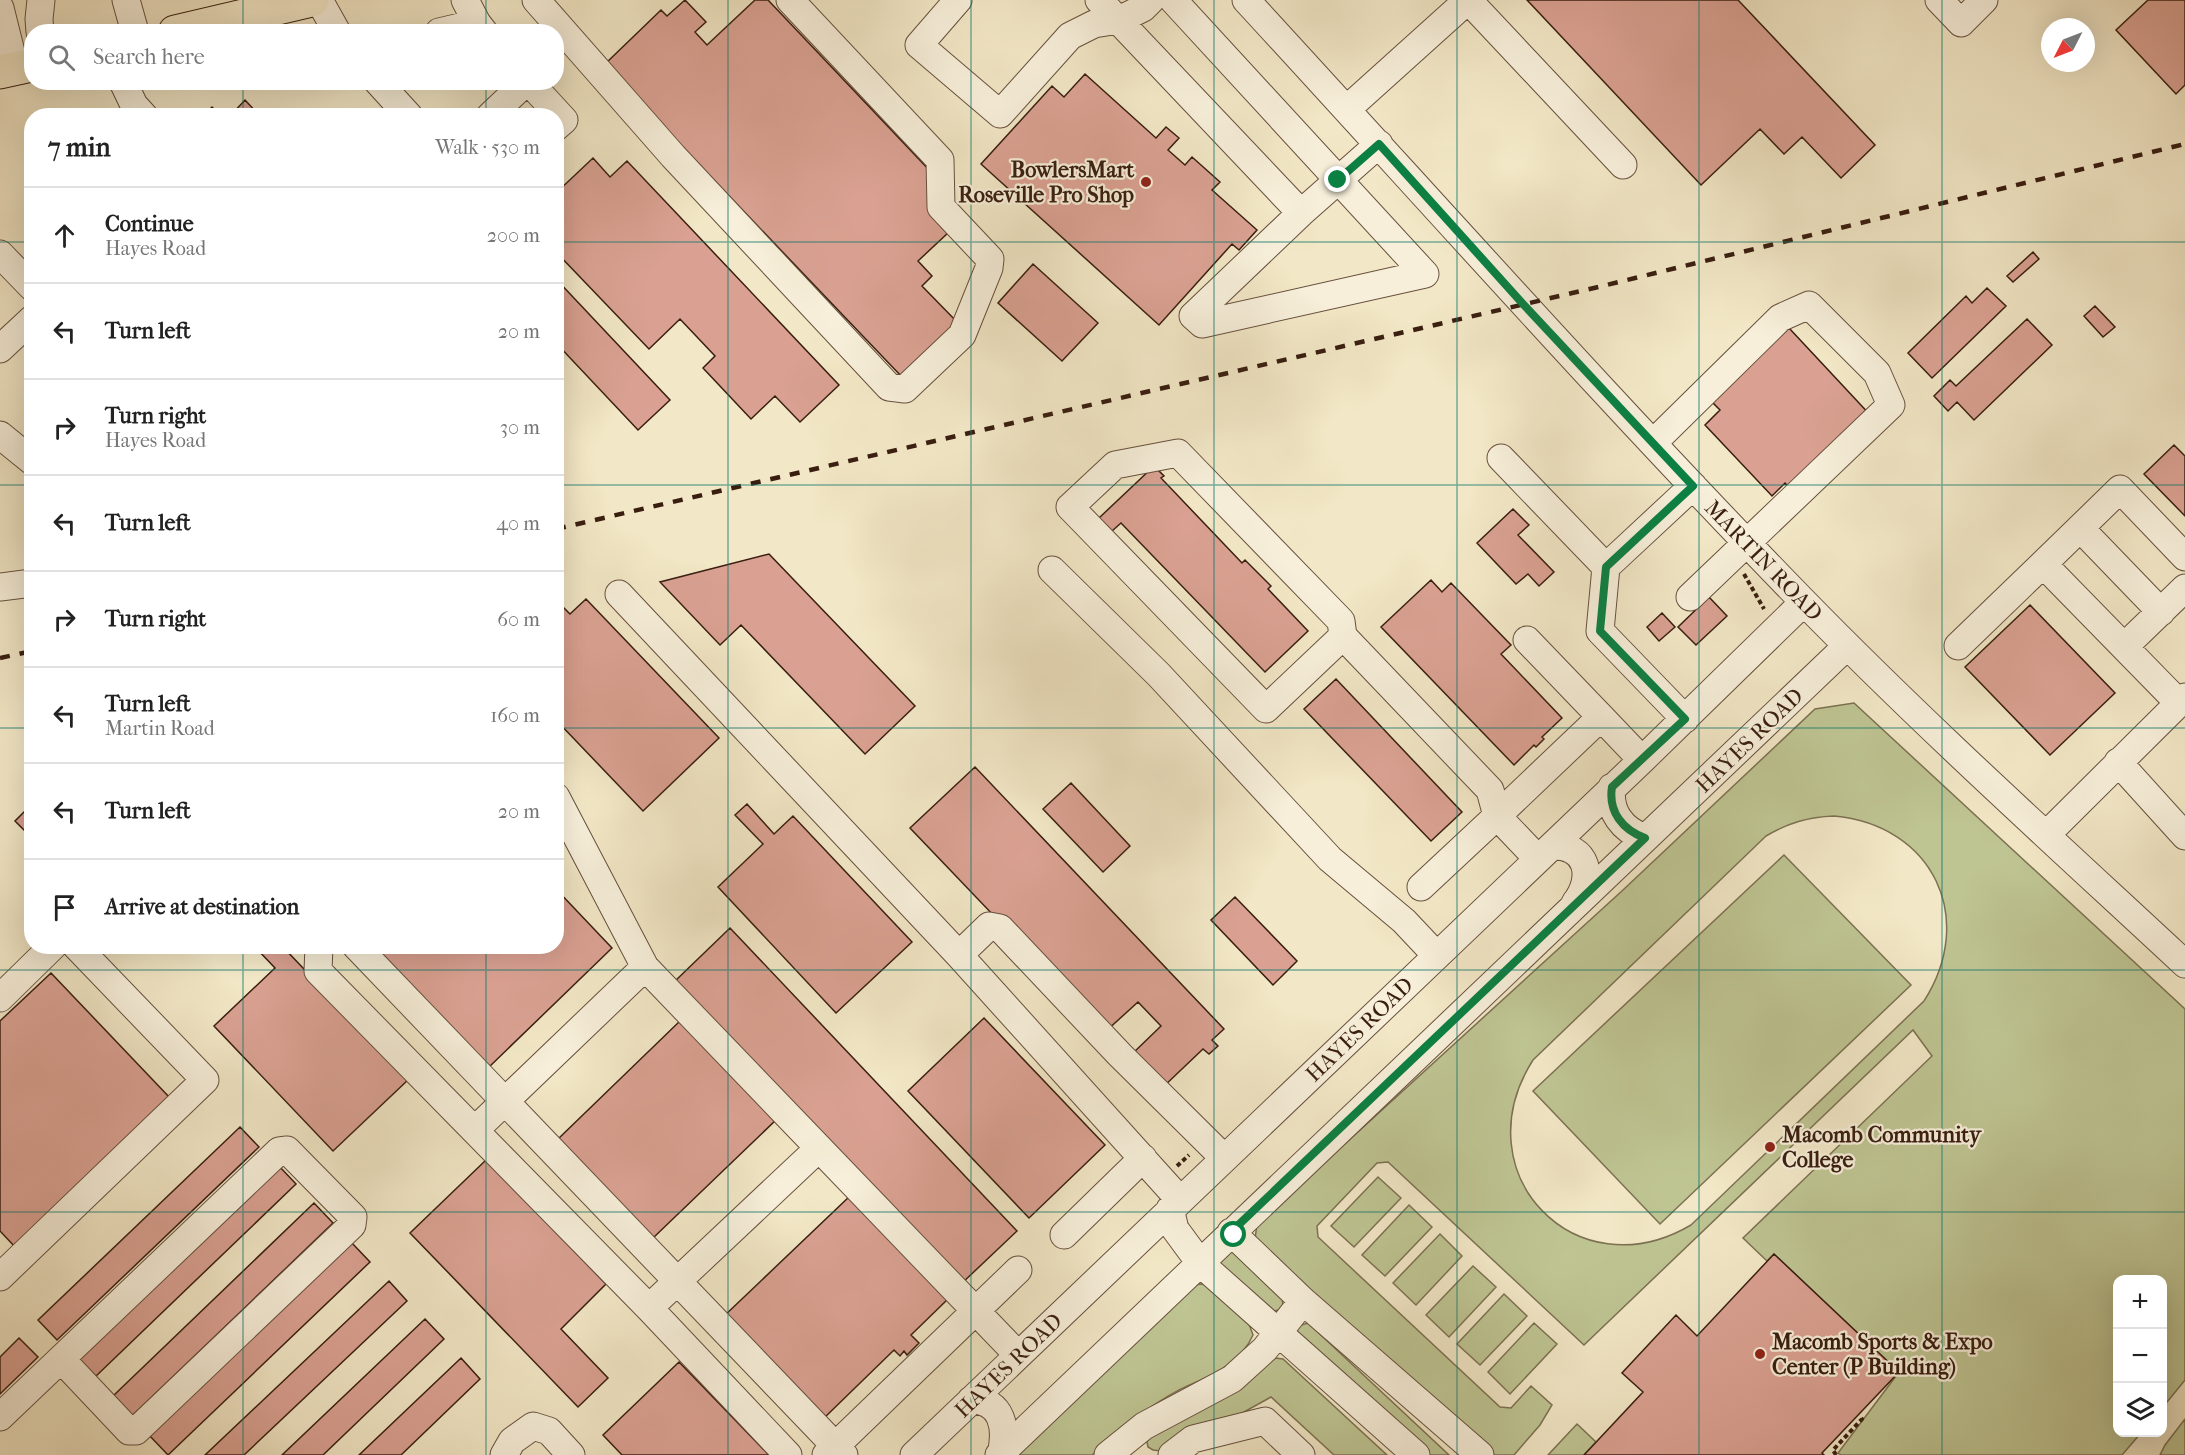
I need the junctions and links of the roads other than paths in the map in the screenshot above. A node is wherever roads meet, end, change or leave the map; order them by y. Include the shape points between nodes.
1 (41, 0) edge
2 (126, 0) edge
3 (312, 0) edge
4 (319, 0) edge
5 (536, 0) edge
6 (790, 0) edge
7 (958, 0) edge
8 (1099, 0) edge
9 (1151, 0) edge
10 (1173, 0) edge
11 (1246, 0) edge
12 (1468, 0) edge
13 (1938, 0) edge
14 (1984, 0) edge
15 (0, 8) edge
16 (475, 18) edge
17 (1119, 20) junction
18 (39, 24) edge
19 (133, 24) edge
20 (210, 24) edge
21 (333, 24) edge
22 (460, 24) edge
23 (557, 24) edge
24 (564, 32) edge
25 (16, 68) edge
26 (127, 90) edge
27 (385, 90) edge
28 (518, 90) edge
29 (535, 90) edge
30 (137, 108) edge
31 (402, 108) edge
32 (499, 108) edge
33 (552, 108) edge
34 (1347, 109) junction
35 (1379, 144) junction
36 (1623, 165) dead end
37 (1338, 180) junction
38 (1301, 213) junction
39 (0, 254) edge
40 (24, 279) edge
41 (24, 326) edge
42 (0, 349) edge
43 (0, 435) edge
44 (1653, 443) junction
45 (24, 454) edge
46 (1501, 458) dead end
47 (1693, 486) junction
48 (2080, 528) junction
49 (1747, 543) junction
50 (2185, 557) edge
51 (2043, 564) junction
52 (1606, 567) junction
53 (1052, 570) dead end
54 (24, 584) edge
55 (0, 587) edge
56 (2185, 588) edge
57 (619, 594) dead end
58 (1690, 597) dead end
59 (1804, 602) junction
60 (2161, 612) junction
61 (1343, 636) junction
62 (1527, 640) dead end
63 (1847, 646) junction
64 (1958, 646) dead end
65 (2125, 646) junction
66 (2182, 700) edge
67 (1601, 717) junction
68 (1685, 719) junction
69 (1642, 760) junction
70 (2118, 762) junction
71 (1612, 787) junction
72 (564, 813) edge
73 (1497, 816) junction
74 (2046, 835) junction
75 (2185, 836) edge
76 (1645, 838) junction
77 (1545, 852) junction
78 (1421, 887) dead end
79 (1571, 909) junction
80 (45, 954) edge
81 (84, 954) edge
82 (319, 954) edge
83 (364, 954) edge
84 (959, 955) junction
85 (1436, 956) junction
86 (2185, 964) edge
87 (645, 967) junction
88 (0, 998) edge
89 (505, 1101) junction
90 (475, 1130) junction
91 (819, 1148) junction
92 (1143, 1158) junction
93 (1224, 1158) junction
94 (1175, 1204) junction
95 (1231, 1232) junction
96 (1064, 1235) dead end
97 (1200, 1263) junction
98 (1018, 1270) dead end
99 (0, 1277) edge
100 (678, 1281) junction
101 (1303, 1301) junction
102 (649, 1308) junction
103 (975, 1311) junction
104 (1277, 1332) junction
105 (1018, 1355) junction
106 (61, 1359) junction
107 (971, 1400) junction
108 (0, 1417) edge
109 (1126, 1450) edge
110 (835, 1452) edge
111 (1000, 1454) edge
112 (504, 1455) edge
113 (571, 1455) edge
114 (788, 1455) edge
115 (914, 1455) edge
116 (1172, 1455) edge
117 (1300, 1455) edge
118 (1416, 1455) edge
119 (1480, 1455) edge

1 - 18 street
2 - 19 street
3 - 20 main road
4 - 21 street
5 - 23 street
6 - 24 street via 940,160 941,207 990,259 962,335 905,389 889,387
7 - 17 street via 920,45 1000,114 1070,36 1094,24
8 - 17 street
9 - 17 street
10 - 37 street
11 - 34 street, MARTIN ROAD
12 - 34 street
12 - 36 street
13 - 14 street via 1961,22
15 - 25 street
16 - 22 street
17 - 38 street
26 - 30 street
27 - 31 street
28 - 32 street
29 - 33 street
34 - 35 street, MARTIN ROAD
35 - 37 street
35 - 44 street, MARTIN ROAD
37 - 38 street
37 - 38 street via 1425,274 1202,324 1193,316
39 - 40 street
41 - 42 street
43 - 45 street
44 - 47 street, MARTIN ROAD
44 - 49 street via 1780,318 1809,304 1877,373 1891,405
46 - 52 street
47 - 49 street, MARTIN ROAD
47 - 52 street
48 - 50 street via 2120,489
48 - 51 street
48 - 60 street
49 - 58 street
49 - 59 street, MARTIN ROAD
51 - 64 street
51 - 65 street
52 - 68 street via 1600,631
53 - 85 street via 1158,675 1330,859 1404,921
54 - 55 street
56 - 60 street
57 - 84 street
59 - 63 street, MARTIN ROAD
59 - 68 street, HAYES ROAD
60 - 65 street
61 - 61 street via 1341,621 1178,453 1115,465 1070,507 1266,709
61 - 73 street via 1490,790
62 - 67 street
63 - 74 street, MARTIN ROAD
63 - 76 street, HAYES ROAD
65 - 66 street
66 - 70 street
67 - 69 street
67 - 73 street
68 - 69 street, HAYES ROAD
69 - 71 street, HAYES ROAD
70 - 74 street
70 - 75 street
71 - 76 street via 1612,802 1619,820 1635,835
71 - 77 street, HAYES ROAD
72 - 87 street
73 - 77 street
73 - 78 street
74 - 86 street, MARTIN ROAD
76 - 79 street, HAYES ROAD
77 - 79 street via 1570,848 1584,863 1585,887
77 - 85 street, HAYES ROAD
79 - 95 street, HAYES ROAD
80 - 88 street
81 - 99 street via 205,1080
82 - 90 street via 318,971
83 - 89 street
84 - 92 street
84 - 93 street via 989,926 1000,928
85 - 93 street, HAYES ROAD
87 - 89 street
87 - 91 street
89 - 90 street
89 - 100 street
90 - 102 street
91 - 100 street
91 - 103 street
92 - 94 street
92 - 96 street
93 - 94 street, HAYES ROAD
94 - 97 street via 1175,1229
94 - 105 street, HAYES ROAD
95 - 97 street, HAYES ROAD
95 - 101 street
97 - 104 street
97 - 111 street, HAYES ROAD
98 - 103 street
100 - 102 street
100 - 110 street
101 - 104 street
101 - 119 street
102 - 114 street
103 - 105 street
103 - 110 street
104 - 109 street via 1265,1349 1232,1379 1144,1426
104 - 118 street
105 - 107 street, HAYES ROAD
106 - 106 street via 279,1151 287,1150 354,1217 352,1225 136,1431 129,1431
106 - 108 street
107 - 111 street via 986,1402 999,1415 1005,1439
107 - 115 street, HAYES ROAD
112 - 113 street via 512,1441 533,1426 549,1431
116 - 117 street via 1193,1439 1265,1421

